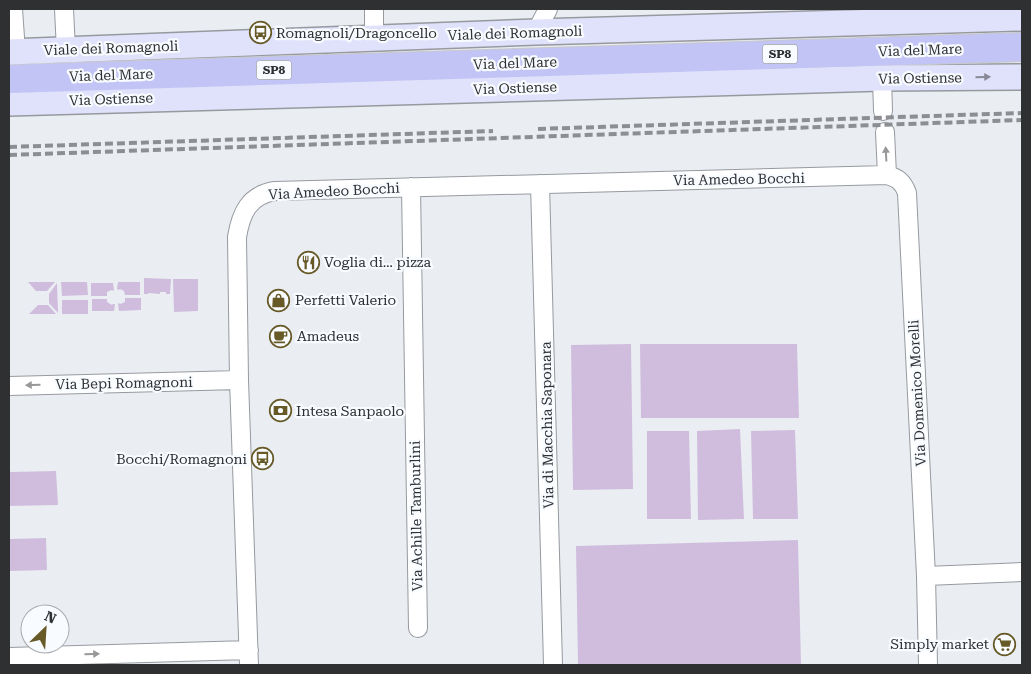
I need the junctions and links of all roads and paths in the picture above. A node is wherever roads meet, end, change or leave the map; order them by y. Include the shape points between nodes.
1 (13, 9) edge
2 (64, 9) edge
3 (374, 9) edge
4 (548, 9) edge
5 (1022, 18) edge
6 (536, 32) junction
7 (374, 38) junction
8 (1022, 47) edge
9 (66, 50) junction
10 (13, 52) edge
11 (1022, 77) edge
12 (9, 78) edge
13 (882, 78) junction
14 (9, 102) edge
15 (883, 111) dead end
16 (885, 132) dead end
17 (887, 175) junction
18 (540, 184) junction
19 (411, 187) junction
20 (239, 380) junction
21 (9, 386) edge
22 (1022, 572) edge
23 (926, 576) junction
24 (418, 628) dead end
25 (9, 657) edge
26 (249, 658) edge
27 (553, 665) edge
28 (928, 665) edge

1 - 10 street
2 - 9 street
3 - 7 street
4 - 6 street
5 - 6 main road, Viale dei Romagnoli
6 - 7 main road, Viale dei Romagnoli
7 - 9 main road, Viale dei Romagnoli
8 - 12 main road, Via del Mare / SP8
9 - 10 main road, Viale dei Romagnoli
13 -> 11 main road, Via Ostiense
13 - 14 main road, Via Ostiense
13 - 15 street
17 -> 16 street
17 - 18 street, Via Amedeo Bocchi
17 - 23 street, Via Domenico Morelli via 900,180 906,193
18 - 19 street, Via Amedeo Bocchi
18 - 27 street, Via di Macchia Saponara
19 - 20 street, Via Amedeo Bocchi via 275,191 251,202 242,216 237,237
19 - 24 street, Via Achille Tamburlini
20 -> 21 street, Via Bepi Romagnoni
20 - 26 street, Via Amedeo Bocchi
22 - 23 street
23 - 28 street, Via Domenico Morelli
25 -> 26 street

